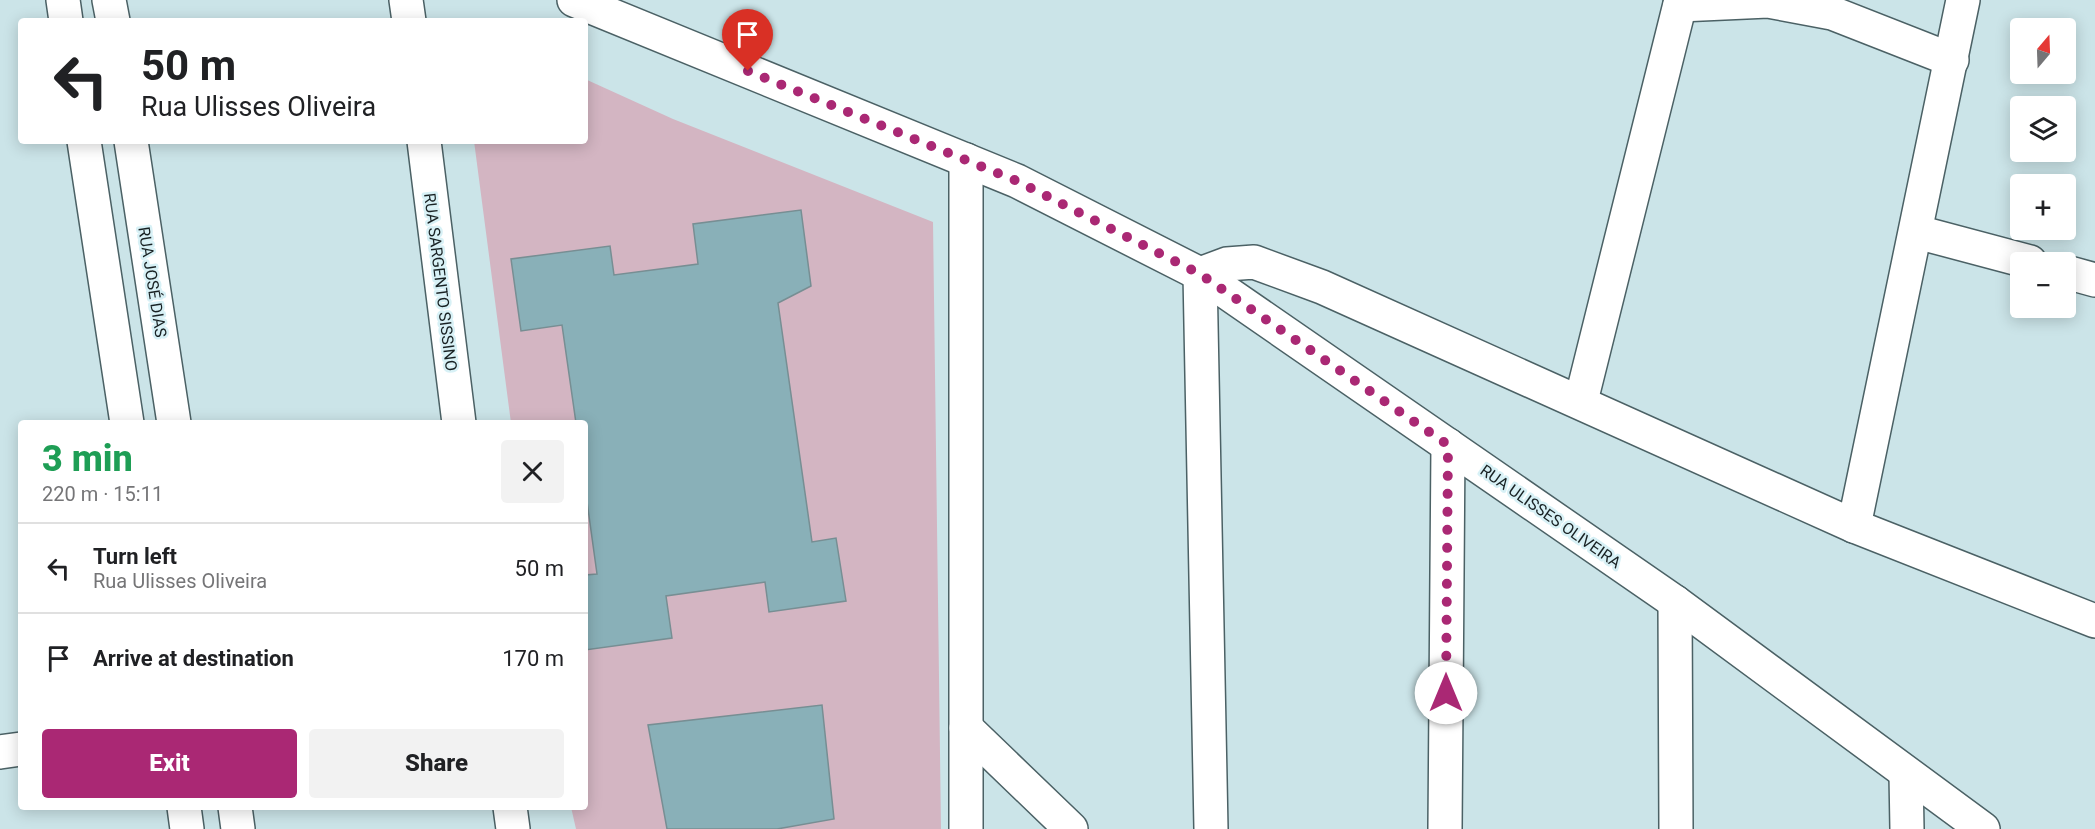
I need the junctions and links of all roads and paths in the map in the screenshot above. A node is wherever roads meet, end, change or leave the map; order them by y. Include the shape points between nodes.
1 (63, 0) edge
2 (110, 0) edge
3 (406, 0) edge
4 (574, 0) edge
5 (1963, 0) edge
6 (1681, 3) edge
7 (66, 18) edge
8 (113, 18) edge
9 (409, 18) edge
10 (1952, 60) junction
11 (84, 144) edge
12 (131, 144) edge
13 (424, 144) edge
14 (966, 160) junction
15 (1917, 232) junction
16 (2010, 257) edge
17 (1200, 274) junction
18 (2076, 275) edge
19 (2095, 280) edge
20 (1581, 401) junction
21 (127, 420) edge
22 (174, 420) edge
23 (459, 420) edge
24 (1448, 445) junction
25 (1854, 526) junction
26 (1675, 602) junction
27 (2095, 621) edge
28 (966, 728) junction
29 (18, 749) edge
30 (0, 752) edge
31 (1906, 774) junction
32 (184, 810) edge
33 (235, 810) edge
34 (510, 810) edge
35 (187, 829) edge
36 (238, 829) edge
37 (513, 829) edge
38 (966, 829) edge
39 (1071, 829) edge
40 (1211, 829) edge
41 (1445, 829) edge
42 (1676, 829) edge
43 (1907, 829) edge
44 (1983, 829) edge

1 - 7 street
2 - 8 street
3 - 9 street
4 - 14 street, RUA ULISSES OLIVEIRA
5 - 10 street
6 - 10 street via 1768,1 1832,13
6 - 20 street
10 - 15 street
11 - 21 street
12 - 22 street, RUA JOSÉ DIAS
13 - 23 street, RUA SARGENTO SISSINO
14 - 17 street, RUA ULISSES OLIVEIRA via 1017,181
14 - 28 street
15 - 16 street
15 - 25 street
17 - 20 street via 1227,264 1254,262 1322,287
17 - 24 street, RUA ULISSES OLIVEIRA
17 - 40 street
18 - 19 street
20 - 25 street
24 - 26 street, RUA ULISSES OLIVEIRA
24 - 41 street
25 - 27 street
26 - 31 street, RUA ULISSES OLIVEIRA
26 - 42 street
28 - 38 street
28 - 39 street
29 - 30 street
31 - 43 street
31 - 44 street, RUA ULISSES OLIVEIRA
32 - 35 street
33 - 36 street
34 - 37 street

